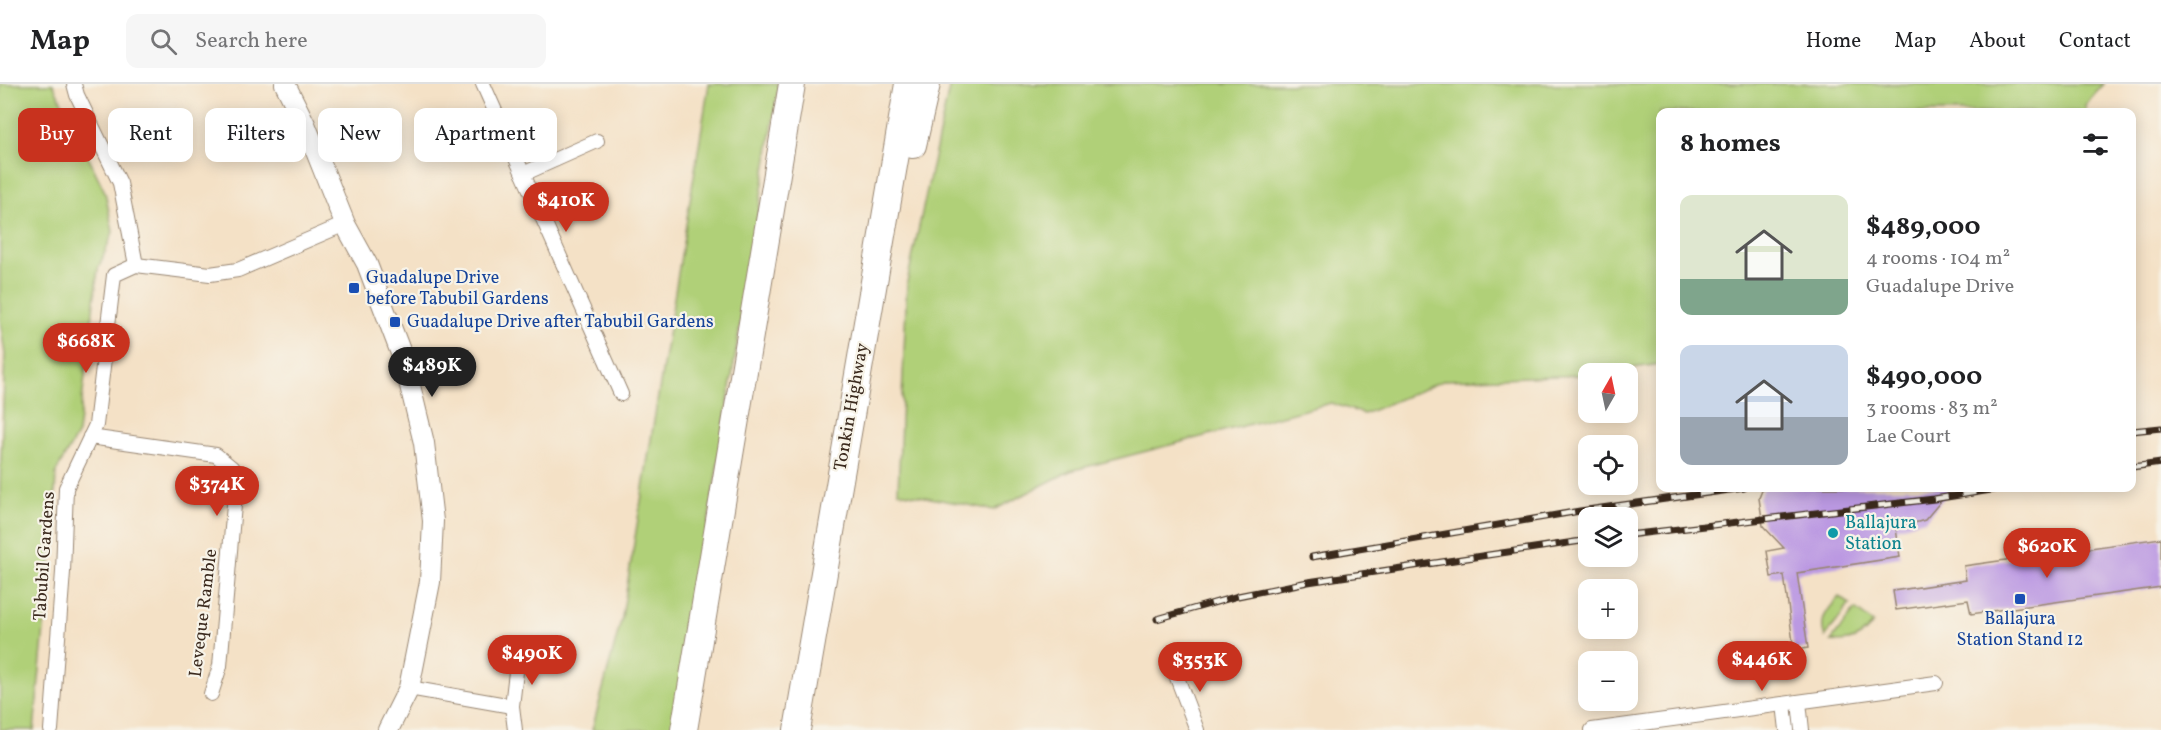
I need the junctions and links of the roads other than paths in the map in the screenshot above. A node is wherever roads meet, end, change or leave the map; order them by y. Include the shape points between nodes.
1 (74, 84) edge
2 (285, 84) edge
3 (483, 84) edge
4 (792, 84) edge
5 (908, 84) edge
6 (927, 84) edge
7 (597, 141) dead end
8 (523, 174) junction
9 (345, 224) junction
10 (136, 265) junction
11 (871, 296) junction
12 (621, 394) dead end
13 (90, 437) junction
14 (511, 647) dead end
15 (1173, 667) dead end
16 (1936, 682) dead end
17 (409, 688) junction
18 (211, 694) dead end
19 (1798, 702) junction
20 (1784, 704) junction
21 (512, 706) junction
22 (51, 730) edge
23 (388, 730) edge
24 (515, 730) edge
25 (684, 730) edge
26 (797, 730) edge
27 (1197, 730) edge
28 (1592, 730) edge
29 (1788, 730) edge
30 (1802, 730) edge

1 - 10 street via 120,183
2 - 9 street
3 - 8 street
4 - 25 highway
5 - 11 highway, Tonkin Highway
6 - 11 highway
7 - 8 street
8 - 12 street
9 - 10 street via 238,270 210,274
9 - 17 street via 367,264 404,361 423,443 433,520 430,582
10 - 13 street, Tabubil Gardens via 114,275 96,425
11 - 26 highway, Tonkin Highway
13 - 18 street, Leveque Ramble via 216,455 232,468 236,482 220,666
13 - 22 street, Tabubil Gardens via 66,488
14 - 21 street via 516,672
15 - 27 street
16 - 19 street
17 - 21 street
17 - 23 street
19 - 20 street
19 - 30 street
20 - 28 street
20 - 29 street
21 - 24 street

